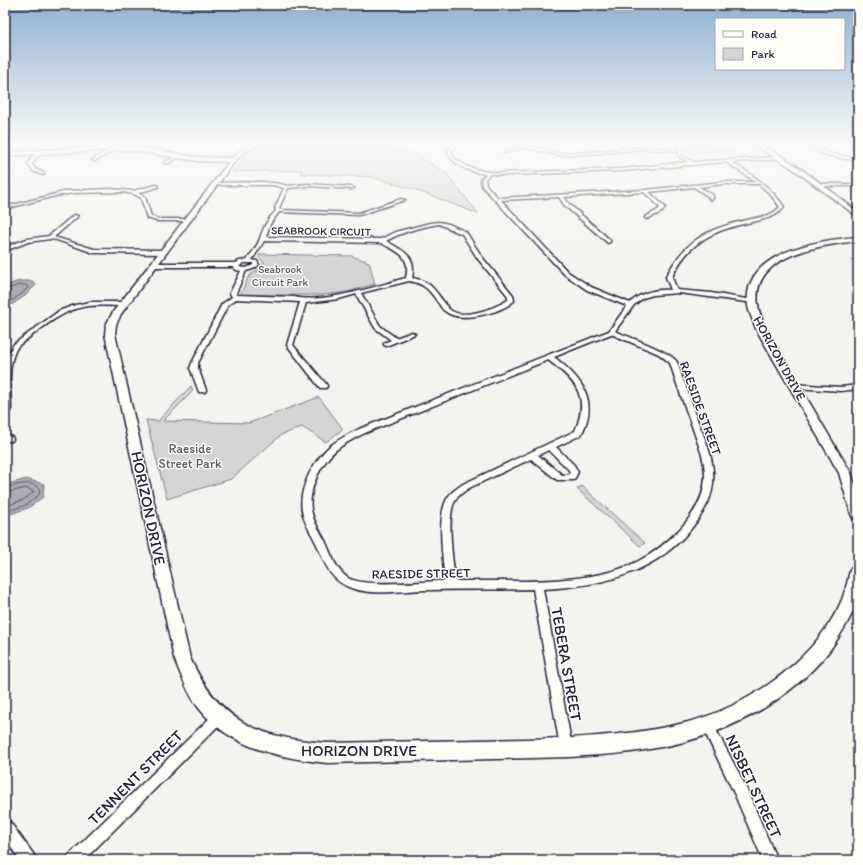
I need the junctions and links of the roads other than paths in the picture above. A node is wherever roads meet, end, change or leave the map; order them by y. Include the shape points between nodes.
1 (215, 184) edge
2 (280, 184) edge
3 (484, 184) edge
4 (710, 184) edge
5 (760, 184) edge
6 (818, 185) joint
7 (858, 185) edge
8 (89, 186) dead end
9 (156, 186) dead end
10 (695, 186) junction
11 (286, 187) junction
12 (352, 188) dead end
13 (85, 190) junction
14 (645, 191) junction
15 (135, 192) junction
16 (560, 195) junction
17 (396, 197) dead end
18 (497, 199) junction
19 (711, 199) dead end
20 (403, 200) junction
21 (411, 203) dead end
22 (5, 208) edge
23 (278, 211) junction
24 (858, 215) edge
25 (76, 216) dead end
26 (647, 218) dead end
27 (186, 220) junction
28 (51, 237) junction
29 (263, 239) junction
30 (858, 239) edge
31 (382, 241) junction
32 (608, 241) dead end
33 (5, 249) edge
34 (163, 252) junction
35 (249, 261) junction
36 (152, 265) junction
37 (236, 266) junction
38 (244, 270) junction
39 (409, 279) junction
40 (674, 290) junction
41 (358, 293) junction
42 (235, 298) junction
43 (303, 301) junction
44 (752, 302) junction
45 (123, 304) junction
46 (631, 305) junction
47 (612, 332) junction
48 (412, 334) dead end
49 (395, 340) junction
50 (386, 344) dead end
51 (549, 357) junction
52 (323, 386) dead end
53 (795, 386) junction
54 (858, 387) edge
55 (202, 390) dead end
56 (5, 413) edge
57 (551, 447) junction
58 (532, 455) junction
59 (858, 514) edge
60 (858, 570) edge
61 (450, 585) junction
62 (537, 585) junction
63 (219, 717) junction
64 (708, 726) junction
65 (566, 748) junction
66 (5, 827) edge
67 (29, 860) edge
68 (74, 860) edge
69 (770, 860) edge

1 - 27 street, HORIZON DRIVE
2 - 11 street
3 - 18 street
4 - 10 street
5 - 40 street via 779,201 782,207 778,213 725,227 702,237 685,250 674,263 669,277
6 - 7 street
6 - 24 street
8 - 13 street
9 - 15 street
10 - 14 street
10 - 19 street via 711,196
11 - 12 street via 308,185
11 - 23 street, SEABROOK CIRCUIT
13 - 15 street
13 - 22 street via 56,194
14 - 16 street
14 - 26 street via 663,207
15 - 27 street via 143,197 149,217 157,220
16 - 18 street
16 - 32 street via 567,205
17 - 20 street
18 - 46 street via 579,284 598,294
20 - 21 street
20 - 23 street via 359,214
23 - 29 street, SEABROOK CIRCUIT via 273,215
25 - 28 street
27 - 34 street, HORIZON DRIVE
28 - 33 street via 21,242
28 - 34 street via 94,251
29 - 31 street, SEABROOK CIRCUIT
29 - 35 street, SEABROOK CIRCUIT
30 - 44 street, HORIZON DRIVE via 800,248 776,260 759,274
31 - 39 street, SEABROOK CIRCUIT via 407,256 411,264
31 - 39 street via 397,233 430,224 448,225 464,233 480,258 511,296 511,301 480,314 456,314 448,310 427,283
34 - 36 street, HORIZON DRIVE
35 - 37 street
35 - 38 street, SEABROOK CIRCUIT via 255,262 256,265 252,269
36 - 37 street
36 - 45 street, HORIZON DRIVE
37 - 38 street
38 - 42 street via 233,293
39 - 41 street
40 - 44 street
40 - 46 street via 655,292 641,297
41 - 43 street
41 - 49 street via 377,327
42 - 43 street
42 - 55 street via 225,304 195,363 194,368
43 - 52 street via 290,345
44 - 53 street, HORIZON DRIVE via 761,329
45 - 56 street via 90,304 61,312 16,346 7,363
45 - 63 street, HORIZON DRIVE via 111,325 112,345 182,658 195,688
46 - 47 street
47 - 51 street, RAESIDE STREET
47 - 62 street, RAESIDE STREET via 661,352 672,362 708,459 709,484 701,509 682,535 658,556 608,578
48 - 49 street
49 - 50 street
51 - 57 street via 567,371 580,386 586,406 585,421 578,433
51 - 61 street, RAESIDE STREET via 348,438 327,455 309,486 306,506 311,524 332,568 344,580 356,585 374,587
53 - 54 street via 841,389
53 - 59 street, HORIZON DRIVE via 845,473
57 - 58 street
57 - 58 street via 571,467 574,472 571,478 560,478
58 - 61 street via 466,486 450,501 446,515
60 - 64 street, HORIZON DRIVE via 842,618 829,639 804,667 772,694
61 - 62 street, RAESIDE STREET
62 - 65 street, TEBERA STREET
63 - 65 street, HORIZON DRIVE via 258,741 306,752
63 - 68 street, TENNENT STREET
64 - 65 street, HORIZON DRIVE via 654,740
64 - 69 street, NISBET STREET via 739,788
66 - 67 street

